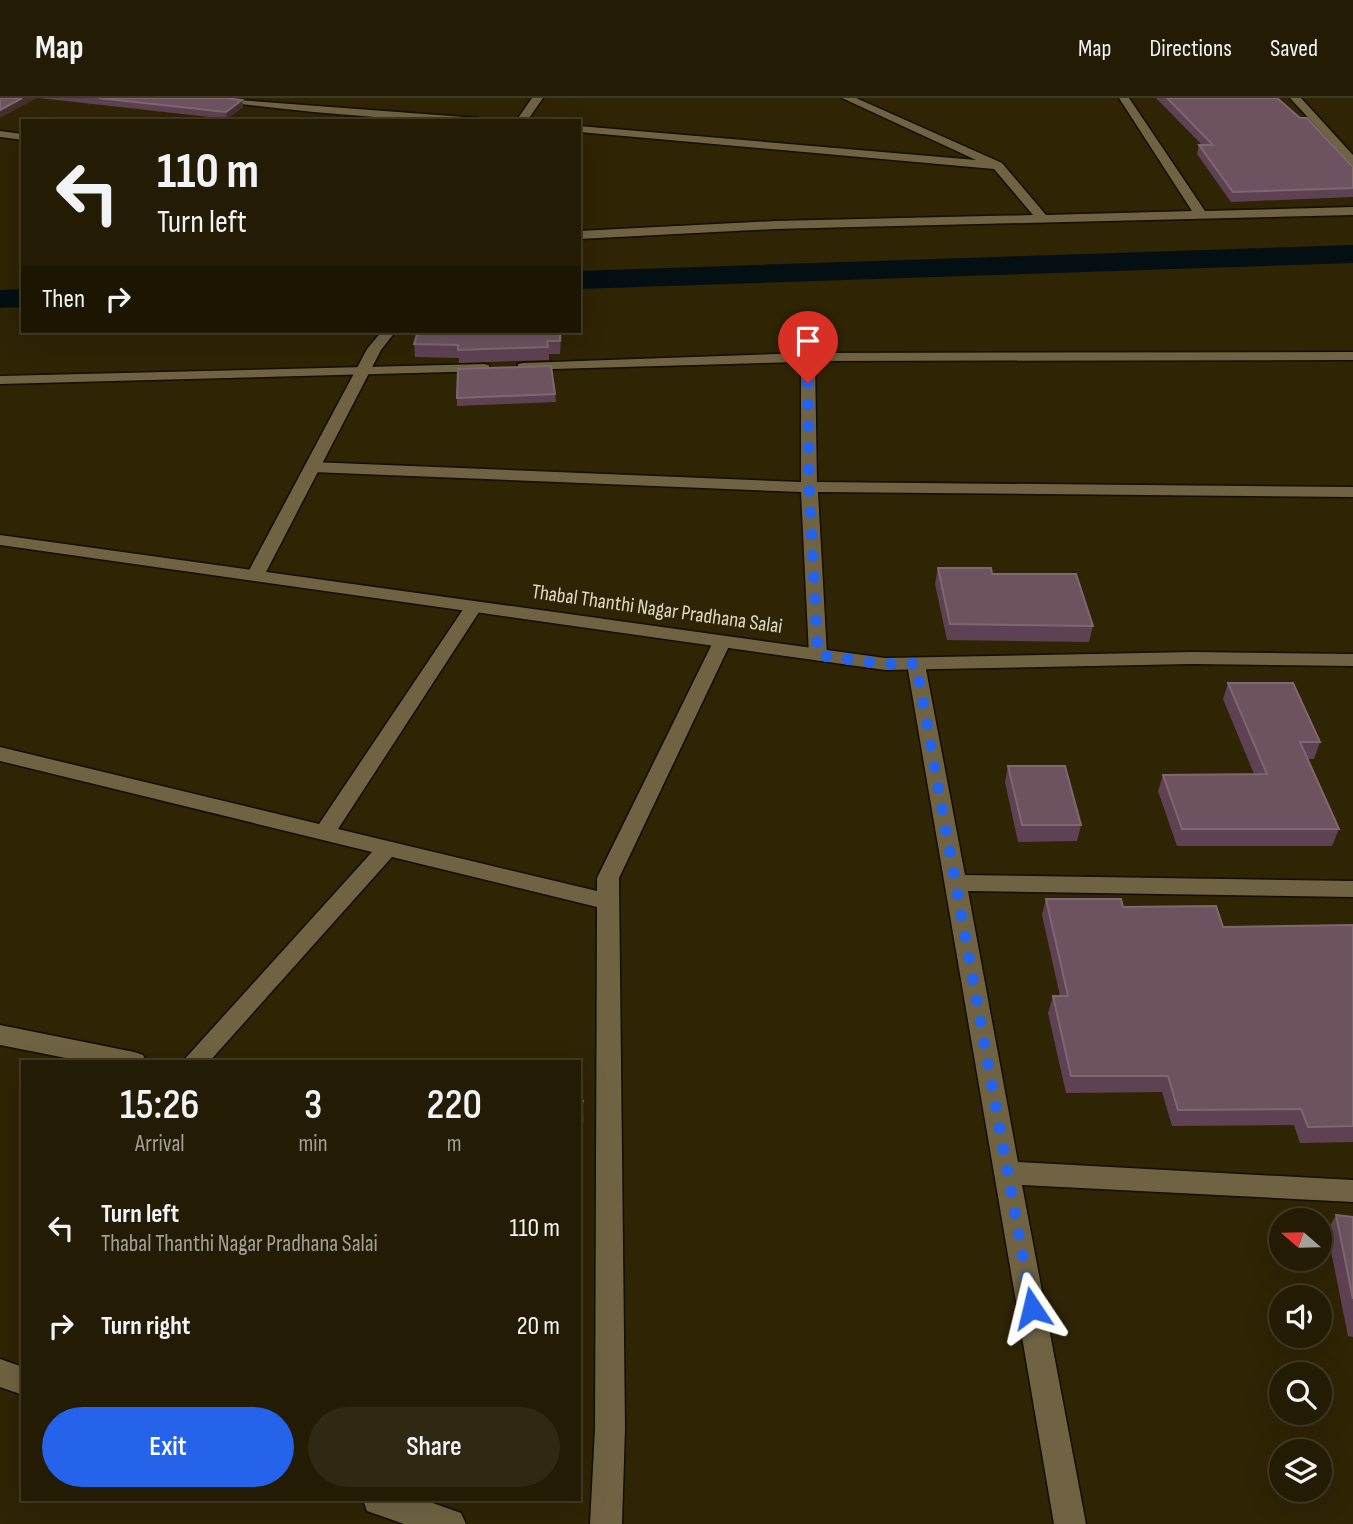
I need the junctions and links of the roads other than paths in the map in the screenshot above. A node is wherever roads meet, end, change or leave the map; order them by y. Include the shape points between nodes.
1 (216, 98) edge
2 (538, 98) edge
3 (847, 98) edge
4 (880, 98) edge
5 (1124, 98) edge
6 (1295, 98) edge
7 (867, 106) junction
8 (447, 119) edge
9 (522, 119) edge
10 (581, 129) edge
11 (0, 134) edge
12 (21, 137) edge
13 (1353, 162) edge
14 (998, 166) junction
15 (1353, 211) edge
16 (1201, 215) junction
17 (1043, 219) junction
18 (581, 235) edge
19 (388, 333) edge
20 (1353, 356) edge
21 (808, 357) junction
22 (362, 373) junction
23 (0, 380) edge
24 (312, 467) junction
25 (809, 486) junction
26 (1353, 492) edge
27 (0, 540) edge
28 (255, 576) junction
29 (474, 606) junction
30 (722, 642) junction
31 (818, 655) junction
32 (1353, 660) edge
33 (916, 664) junction
34 (0, 754) edge
35 (324, 832) junction
36 (388, 848) junction
37 (955, 883) junction
38 (1353, 890) edge
39 (608, 902) junction
40 (0, 1035) edge
41 (124, 1060) edge
42 (196, 1060) edge
43 (1007, 1173) junction
44 (1353, 1191) edge
45 (0, 1373) edge
46 (21, 1380) edge
47 (381, 1501) edge
48 (450, 1524) edge
49 (606, 1524) edge
50 (1070, 1524) edge

1 - 8 street
2 - 9 street
3 - 7 street
4 - 7 street
5 - 16 street
6 - 13 street
7 - 14 street
10 - 14 street
11 - 12 street
14 - 17 street
15 - 16 street
16 - 17 street
17 - 18 street
19 - 22 street
20 - 21 street
21 - 22 street
21 - 25 street
22 - 23 street
22 - 24 street
24 - 25 street
24 - 28 street
25 - 26 street
25 - 31 street
27 - 28 street, Thabal Thanthi Nagar Pradhana Salai
28 - 29 street, Thabal Thanthi Nagar Pradhana Salai
29 - 30 street, Thabal Thanthi Nagar Pradhana Salai
29 - 35 street
30 - 31 street, Thabal Thanthi Nagar Pradhana Salai
30 - 39 street via 608,878
31 - 33 street, Thabal Thanthi Nagar Pradhana Salai
32 - 33 street, Thabal Thanthi Nagar Pradhana Salai
33 - 37 street
34 - 35 street
35 - 36 street
36 - 39 street
36 - 42 street
37 - 38 street
37 - 43 street
39 - 49 street via 610,1428
40 - 41 street
43 - 44 street
43 - 50 street
45 - 46 street
47 - 48 street

